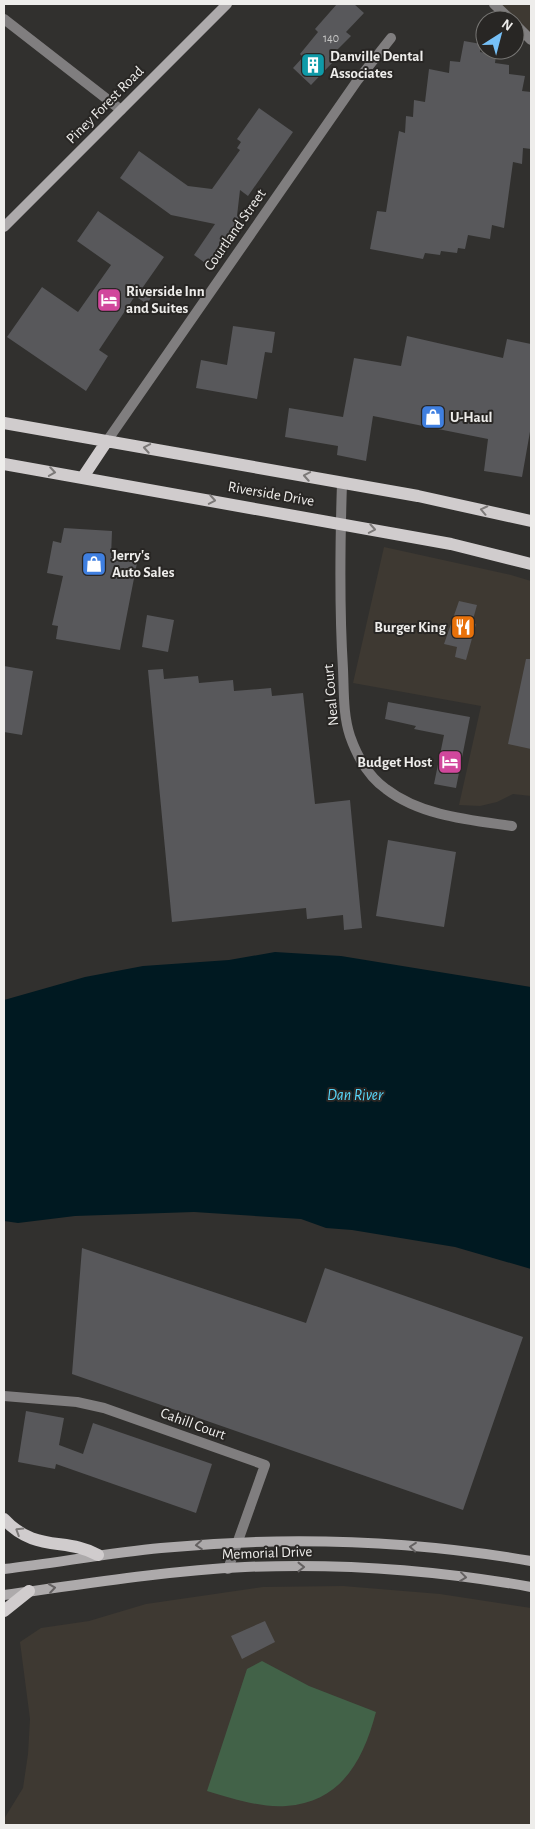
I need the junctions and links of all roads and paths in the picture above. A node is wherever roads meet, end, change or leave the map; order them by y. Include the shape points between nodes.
1 (227, 4) edge
2 (4, 19) edge
3 (391, 38) dead end
4 (121, 110) junction
5 (4, 227) edge
6 (4, 423) edge
7 (107, 441) junction
8 (4, 464) edge
9 (82, 477) junction
10 (342, 482) junction
11 (531, 521) edge
12 (341, 524) junction
13 (531, 564) edge
14 (512, 826) dead end
15 (4, 1396) edge
16 (4, 1519) edge
17 (237, 1542) junction
18 (98, 1555) junction
19 (531, 1561) edge
20 (228, 1568) junction
21 (4, 1569) edge
22 (531, 1587) edge
23 (29, 1591) junction
24 (4, 1595) edge
25 (4, 1611) edge

1 - 4 main road, Piney Forest Road
2 - 4 street
3 - 7 street, Courtland Street via 357,80
4 - 5 main road, Piney Forest Road
6 - 7 main road, Riverside Drive
7 - 9 main road
10 -> 7 main road, Riverside Drive
8 -> 9 main road, Riverside Drive
9 -> 12 main road, Riverside Drive
11 -> 10 main road, Riverside Drive
10 - 12 street, Neal Court
12 -> 13 main road, Riverside Drive via 451,544
12 - 14 street, Neal Court via 340,612 345,716 368,772 384,789 407,803 463,818
15 - 17 street, Cahill Court via 77,1402 104,1408 264,1465
18 -> 16 main road via 84,1549 40,1542 24,1535
17 -> 18 main road, Memorial Drive
19 -> 17 main road, Memorial Drive via 364,1543
17 - 20 street, Cahill Court
18 - 21 main road, Memorial Drive
20 -> 22 main road, Memorial Drive via 321,1566 390,1569
23 -> 20 main road, Memorial Drive
23 - 24 main road, Memorial Drive
23 - 25 main road

